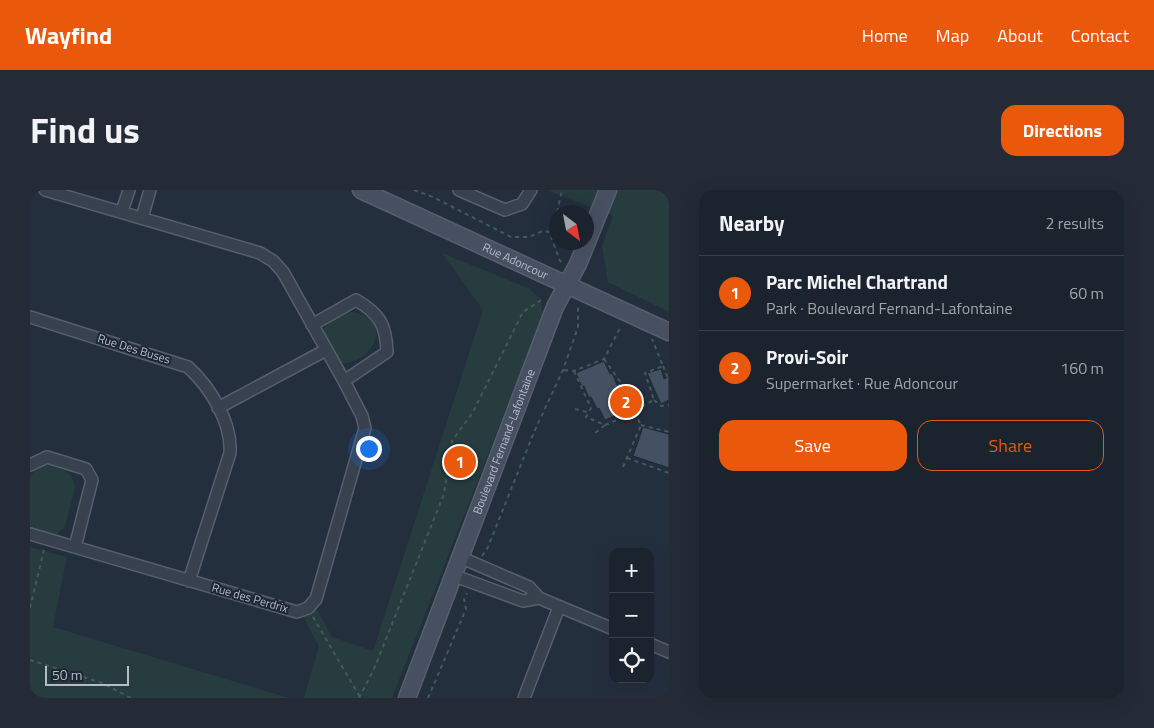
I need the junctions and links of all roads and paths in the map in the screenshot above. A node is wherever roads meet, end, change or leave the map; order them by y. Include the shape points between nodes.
1 (44, 190) edge
2 (129, 190) edge
3 (150, 190) edge
4 (361, 190) edge
5 (414, 190) edge
6 (459, 190) edge
7 (531, 190) edge
8 (562, 190) edge
9 (608, 190) edge
10 (387, 195) edge
11 (559, 205) edge
12 (122, 211) junction
13 (142, 218) junction
14 (549, 232) edge
15 (556, 250) edge
16 (560, 261) dead end
17 (568, 285) junction
18 (545, 298) dead end
19 (578, 308) dead end
20 (628, 313) junction
21 (30, 317) edge
22 (645, 321) junction
23 (312, 324) junction
24 (669, 332) edge
25 (326, 350) junction
26 (604, 358) junction
27 (663, 366) junction
28 (563, 370) junction
29 (574, 371) junction
30 (669, 375) edge
31 (344, 381) junction
32 (654, 400) junction
33 (669, 404) edge
34 (218, 408) junction
35 (639, 408) junction
36 (575, 409) dead end
37 (588, 412) junction
38 (634, 412) junction
39 (605, 425) junction
40 (641, 426) junction
41 (669, 431) edge
42 (595, 432) dead end
43 (627, 458) junction
44 (30, 464) edge
45 (623, 467) dead end
46 (669, 473) edge
47 (30, 534) edge
48 (47, 539) junction
49 (75, 547) junction
50 (462, 558) junction
51 (478, 565) junction
52 (455, 576) junction
53 (189, 581) junction
54 (472, 582) junction
55 (539, 598) junction
56 (560, 607) junction
57 (30, 608) edge
58 (308, 608) junction
59 (609, 627) edge
60 (654, 646) edge
61 (669, 652) edge
62 (30, 660) edge
63 (131, 698) edge
64 (360, 698) edge
65 (408, 698) edge
66 (428, 698) edge
67 (524, 698) edge

1 - 12 street
2 - 12 street
3 - 13 street
4 - 10 street, Rue Adoncour
5 - 14 path, Rue Adoncour via 512,237
6 - 7 street via 505,210 522,204
8 - 11 path
9 - 17 street, Boulevard Fernand-Lafontaine
10 - 17 street, Rue Adoncour
12 - 13 street
13 - 23 street via 267,257 283,272
15 - 16 path, Rue Adoncour
17 - 20 street, Rue Adoncour
17 - 50 street, Boulevard Fernand-Lafontaine via 555,307
18 - 64 path via 523,312 473,412 452,441 444,494
19 - 28 path via 578,327
20 - 22 street, Rue Adoncour
20 - 26 path
21 - 34 street, Rue Des Buses via 188,367 197,375
22 - 24 street, Rue Adoncour
22 - 27 path
23 - 25 street
23 - 31 street via 356,300 374,310 386,332 387,352
25 - 31 street
25 - 34 street
26 - 29 path
26 - 35 path
27 - 30 path
27 - 32 path via 645,373
28 - 29 path
28 - 51 path
29 - 37 path via 591,408
31 - 58 street via 362,416 364,434 316,599
32 - 33 path via 661,406
32 - 35 path
34 - 53 street, Rue Des Buses via 231,439 230,453
35 - 38 path
36 - 37 path
37 - 39 path via 586,417
38 - 39 path
38 - 40 path
39 - 42 path
40 - 41 path
40 - 43 path
43 - 45 path
43 - 46 path
44 - 49 street via 47,457 86,470 92,480
47 - 48 street, Rue des Perdrix
48 - 49 street, Rue des Perdrix
48 - 57 path
49 - 53 street, Rue des Perdrix
50 - 51 street
50 - 52 street, Boulevard Fernand-Lafontaine
51 - 55 street via 528,587
52 - 54 street
52 - 65 street, Boulevard Fernand-Lafontaine
53 - 58 street, Rue des Perdrix via 297,612
54 - 55 street via 523,601
54 - 66 path via 464,599 466,609
55 - 56 street
56 - 59 street
56 - 67 street
58 - 64 path
60 - 61 street
62 - 63 path via 102,683

